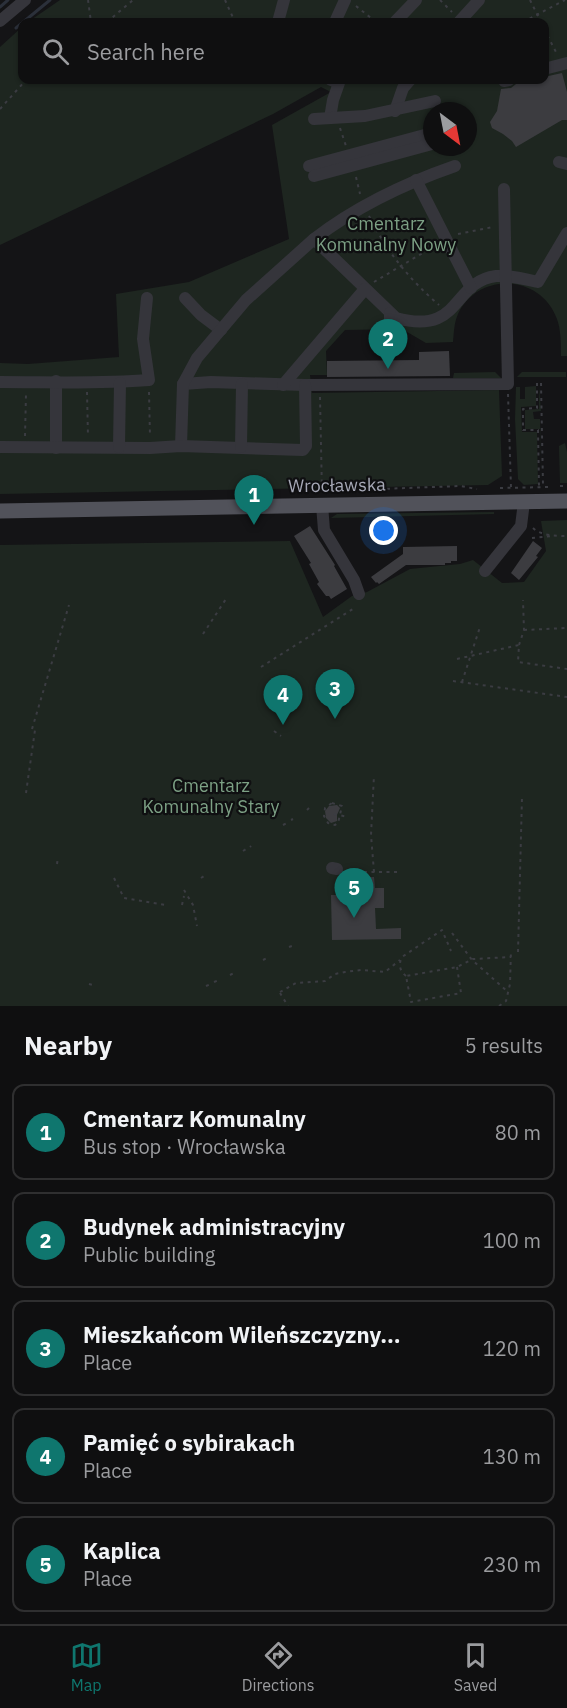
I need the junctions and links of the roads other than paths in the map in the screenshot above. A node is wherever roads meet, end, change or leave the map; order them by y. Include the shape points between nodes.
1 (25, 0) edge
2 (284, 0) edge
3 (416, 0) edge
4 (479, 0) edge
5 (349, 2) edge
6 (279, 18) edge
7 (338, 18) edge
8 (399, 18) edge
9 (457, 18) edge
10 (0, 21) edge
11 (565, 64) edge
12 (549, 68) edge
13 (336, 84) edge
14 (406, 84) edge
15 (435, 101) dead end
16 (395, 111) junction
17 (333, 118) junction
18 (314, 119) dead end
19 (423, 136) edge
20 (423, 146) edge
21 (351, 160) junction
22 (455, 166) dead end
23 (312, 171) dead end
24 (416, 180) junction
25 (504, 189) dead end
26 (567, 233) edge
27 (314, 239) junction
28 (502, 280) junction
29 (471, 288) junction
30 (365, 289) junction
31 (147, 298) dead end
32 (185, 298) dead end
33 (390, 313) junction
34 (221, 330) junction
35 (390, 349) dead end
36 (56, 381) junction
37 (0, 382) edge
38 (120, 383) junction
39 (183, 384) junction
40 (242, 384) junction
41 (283, 385) junction
42 (312, 385) junction
43 (181, 446) junction
44 (0, 447) edge
45 (119, 447) junction
46 (242, 447) junction
47 (56, 448) junction
48 (567, 501) edge
49 (322, 505) junction
50 (524, 509) junction
51 (0, 511) edge
52 (485, 571) dead end
53 (358, 594) dead end

1 - 10 street
2 - 6 street
3 - 8 street
4 - 9 street
5 - 7 street
11 - 12 street
13 - 17 street
14 - 16 street
15 - 16 street
16 - 17 street
17 - 18 street
19 - 21 street
20 - 21 street
21 - 23 street
22 - 24 street
24 - 27 street via 363,206
24 - 29 street
25 - 28 street
26 - 28 street via 538,282
27 - 30 street
27 - 34 street via 246,300
28 - 29 street via 477,283
28 - 42 street via 508,384
29 - 33 street via 449,312 434,320 413,322
30 - 33 street
30 - 41 street
31 - 38 street via 143,339 149,380
32 - 34 street
33 - 35 street
34 - 39 street via 197,358
36 - 37 street
36 - 38 street
36 - 47 street
38 - 45 street
39 - 40 street
39 - 43 street
40 - 41 street
40 - 46 street
41 - 42 street
42 - 46 street via 305,448
43 - 45 street
43 - 46 street
44 - 47 street
45 - 47 street
48 - 50 main road, Wrocławska
49 - 50 main road, Wrocławska
49 - 51 main road, Wrocławska
49 - 53 street via 324,530 354,580
50 - 52 street via 521,526

